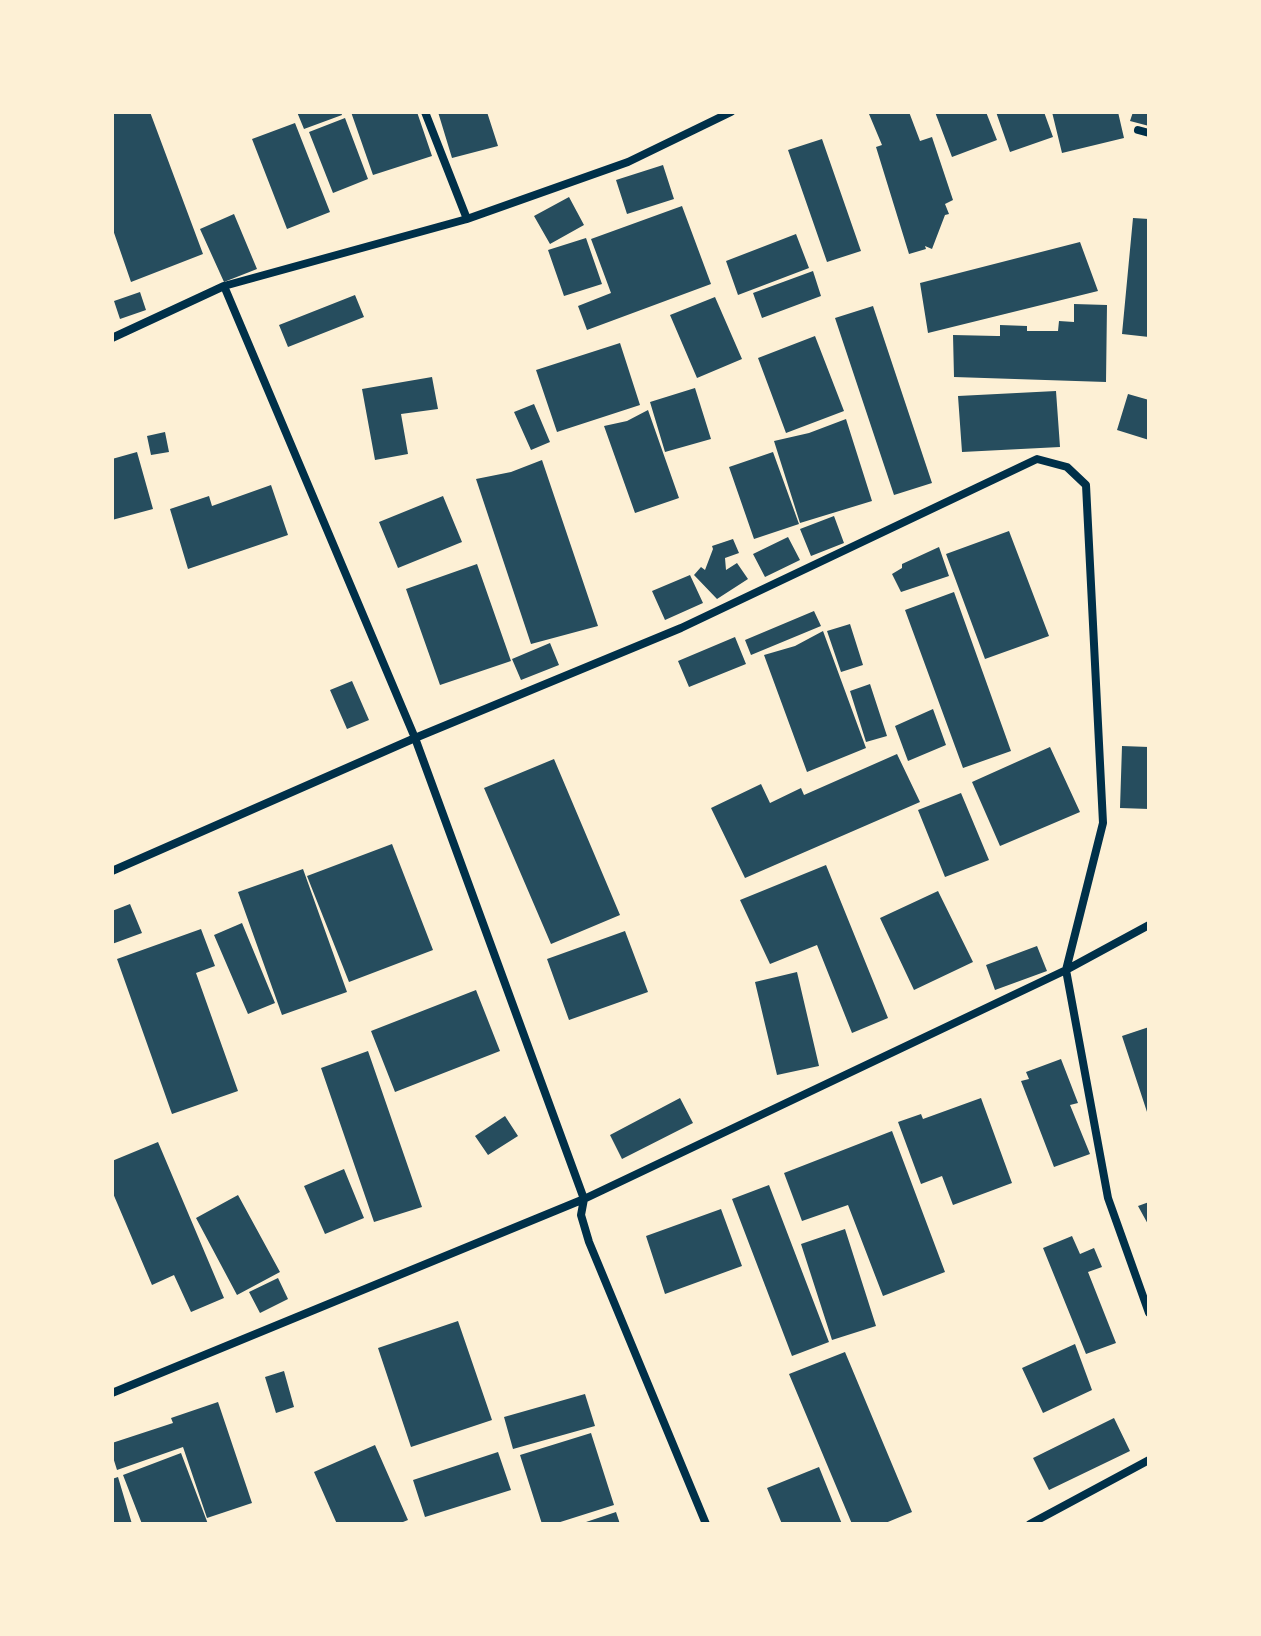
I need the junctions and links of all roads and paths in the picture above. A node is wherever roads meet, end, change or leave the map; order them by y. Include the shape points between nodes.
1 (425, 112) edge
2 (731, 112) edge
3 (1138, 130) dead end
4 (1149, 133) edge
5 (467, 219) junction
6 (224, 286) junction
7 (112, 338) edge
8 (415, 738) junction
9 (112, 871) edge
10 (1149, 925) edge
11 (1066, 970) junction
12 (584, 1199) junction
13 (1149, 1313) edge
14 (112, 1393) edge
15 (1149, 1460) edge
16 (706, 1524) edge
17 (1030, 1524) edge

1 - 5 street
2 - 5 street via 628,162
3 - 4 street
5 - 6 street
6 - 7 street
6 - 8 street
8 - 9 street
8 - 11 street via 681,628 1037,459 1067,467 1086,485 1103,823
8 - 12 street
10 - 11 street
11 - 12 street
11 - 13 street via 1108,1198
12 - 14 street
12 - 16 street via 581,1215 589,1242
15 - 17 street

